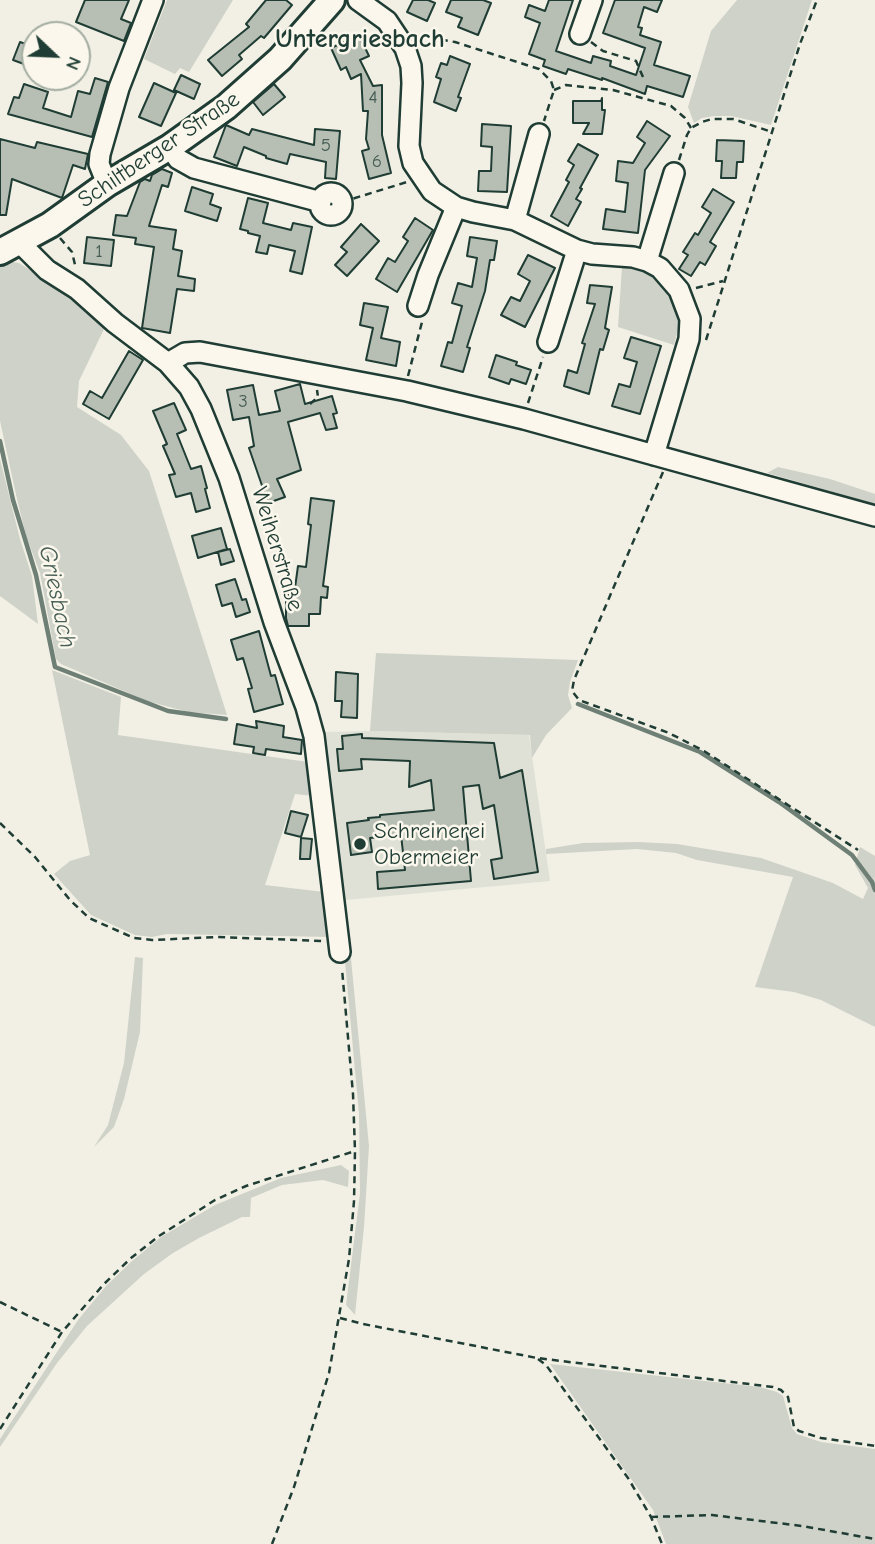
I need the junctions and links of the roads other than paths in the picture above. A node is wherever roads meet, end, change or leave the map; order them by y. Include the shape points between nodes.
1 (153, 0) edge
2 (332, 0) edge
3 (358, 0) edge
4 (592, 0) edge
5 (580, 34) road end
6 (539, 134) road end
7 (170, 147) junction
8 (674, 173) road end
9 (107, 184) junction
10 (342, 202) road end
11 (456, 207) junction
12 (515, 220) junction
13 (9, 247) edge
14 (577, 250) junction
15 (647, 261) junction
16 (418, 306) road end
17 (548, 342) road end
18 (168, 363) junction
19 (654, 455) junction
20 (875, 516) edge
21 (340, 946) road end

1 - 9 street via 119,88 100,154
2 - 7 main road, Schiltberger Straße via 254,84
3 - 11 street via 387,22 405,48 411,66 409,146 413,163 432,191
4 - 5 street
6 - 12 street
7 - 9 main road, Schiltberger Straße
7 - 10 street via 178,159 194,168 321,202 322,210 330,215 340,211
8 - 15 street
9 - 13 main road, Schiltberger Straße via 50,225
11 - 12 street
11 - 16 street
12 - 14 street
13 - 18 street, Weiherstraße via 77,289
14 - 15 street
14 - 17 street
15 - 19 street via 660,268 679,290 690,319 689,339
18 - 19 street via 185,353 200,352 252,361 407,391
18 - 21 street, Weiherstraße via 189,387 211,432 306,707 314,737
19 - 20 street

